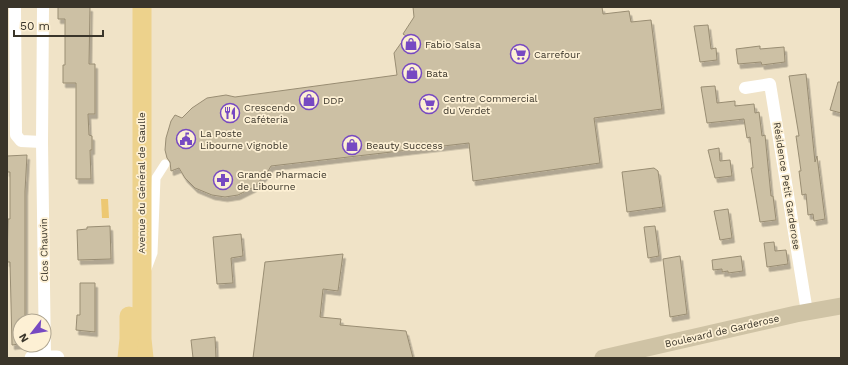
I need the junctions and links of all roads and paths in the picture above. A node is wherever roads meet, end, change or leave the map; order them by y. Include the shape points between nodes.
1 (14, 7) edge
2 (43, 7) edge
3 (129, 7) edge
4 (142, 7) edge
5 (745, 88) dead end
6 (42, 142) junction
7 (165, 164) dead end
8 (142, 282) junction
9 (841, 306) edge
10 (807, 312) junction
11 (45, 358) edge
12 (126, 358) edge
13 (143, 358) edge
14 (603, 358) edge

1 - 6 street via 16,135 21,141
2 - 6 street, Clos Chauvin
3 - 12 main road, Avenue du Général de Gaulle via 129,339
4 - 8 main road, Avenue du Général de Gaulle
5 - 10 street, Résidence Petit Garderose via 770,84
6 - 11 street, Clos Chauvin
7 - 8 street via 156,178 153,253
8 - 13 main road, Avenue du Général de Gaulle
9 - 10 main road, Boulevard de Garderose
10 - 14 main road, Boulevard de Garderose
12 - 13 main road, Avenue du Général de Gaulle

